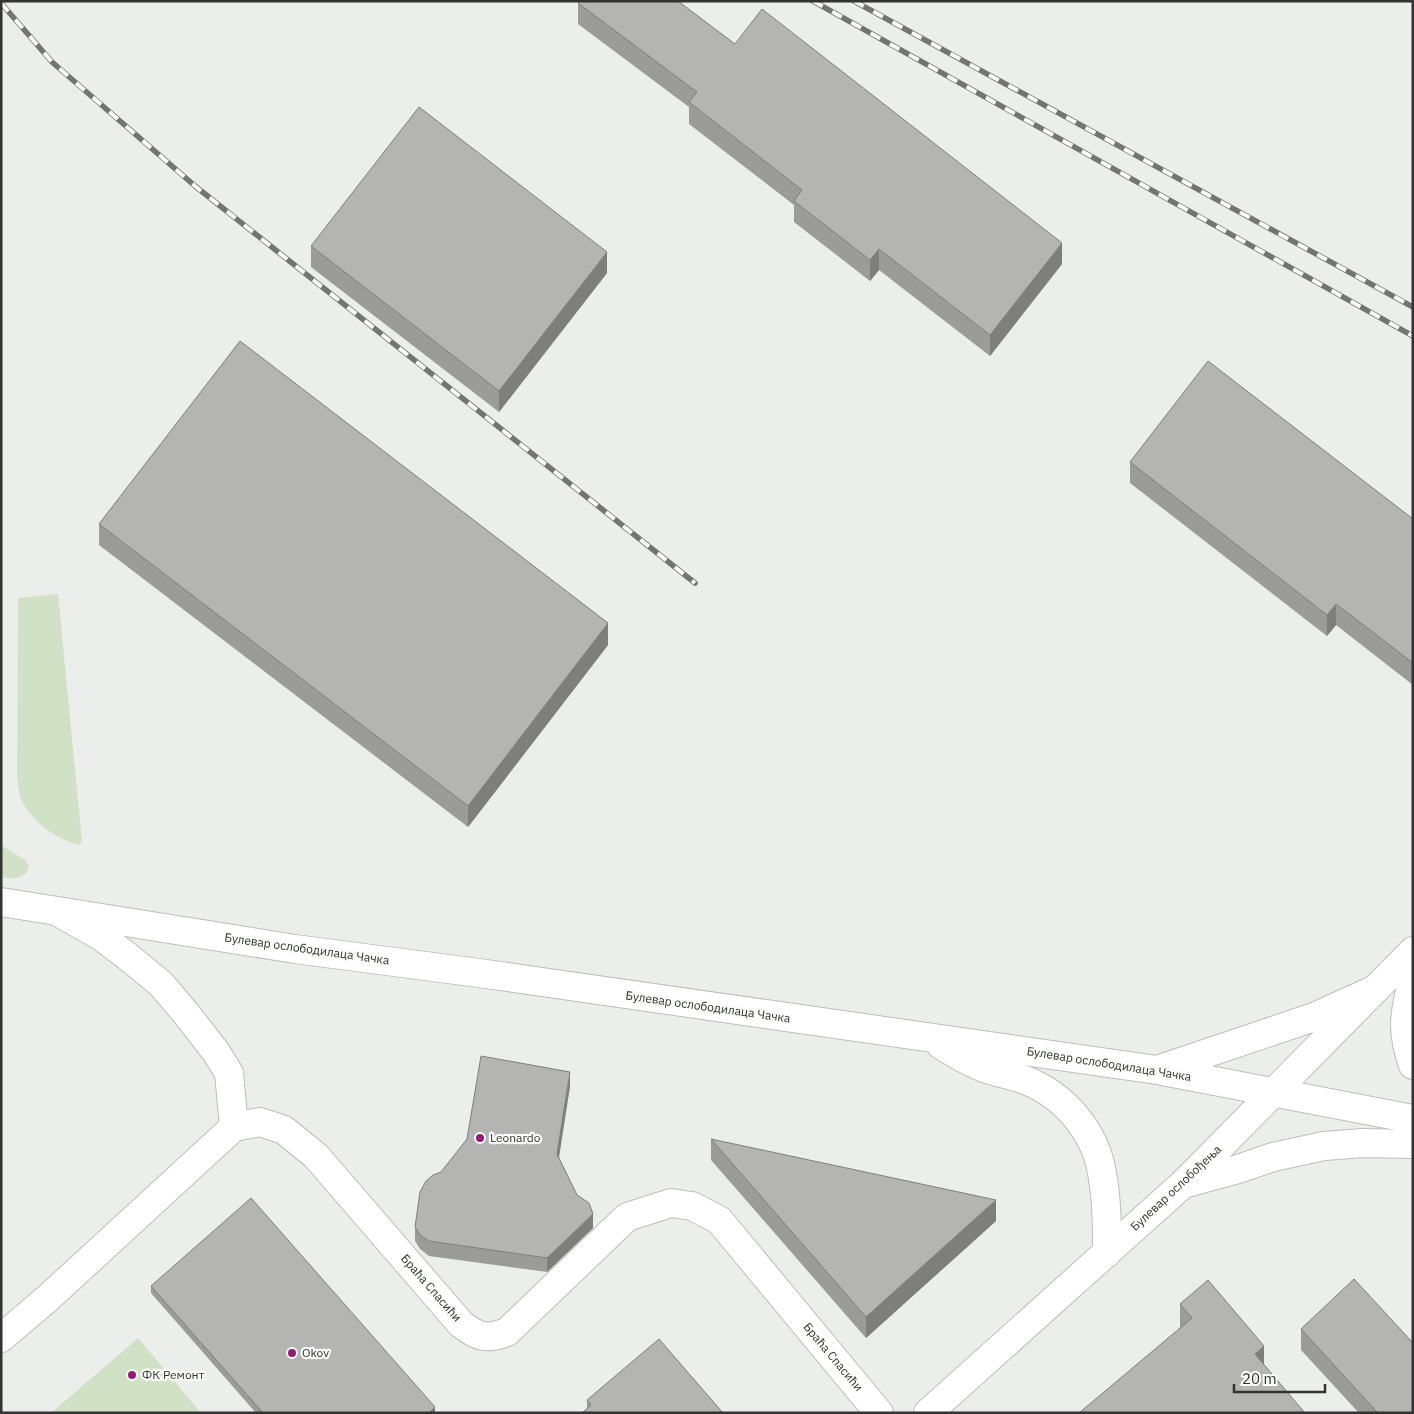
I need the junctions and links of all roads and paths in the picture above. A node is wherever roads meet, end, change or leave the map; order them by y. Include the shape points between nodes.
1 (1, 902) edge
2 (55, 910) junction
3 (1413, 951) edge
4 (1413, 976) edge
5 (1376, 989) junction
6 (929, 1037) junction
7 (1413, 1065) edge
8 (1157, 1070) junction
9 (1274, 1092) junction
10 (1413, 1119) edge
11 (234, 1127) junction
12 (1413, 1144) edge
13 (1182, 1184) junction
14 (1107, 1253) junction
15 (1, 1338) edge
16 (879, 1413) edge
17 (928, 1413) edge

1 - 2 main road, Булевар ослободилаца Чачка
2 - 6 main road, Булевар ослободилаца Чачка via 295,949
2 - 11 main road via 102,937 127,956 161,984 184,1011 229,1074
3 - 5 main road, Булевар ослобођења
4 - 7 main road via 1404,1023
5 - 8 main road via 1314,1017
5 - 9 main road, Булевар ослобођења
6 - 8 main road, Булевар ослободилаца Чачка
6 - 14 main road via 984,1068 1025,1080 1050,1092 1069,1108 1086,1130 1102,1171 1107,1211
8 - 9 main road, Булевар ослободилаца Чачка
9 - 10 main road, Булевар ослободилаца Чачка
9 - 13 main road, Булевар ослобођења
11 - 15 main road
11 - 16 main road, Браћа Спасићи via 260,1122 284,1130 316,1156 461,1324 475,1335 493,1338 507,1332 627,1217 671,1203 692,1206 719,1220
12 - 13 main road via 1363,1143 1316,1147
13 - 14 main road, Булевар ослобођења
14 - 17 main road, Булевар ослобођења

